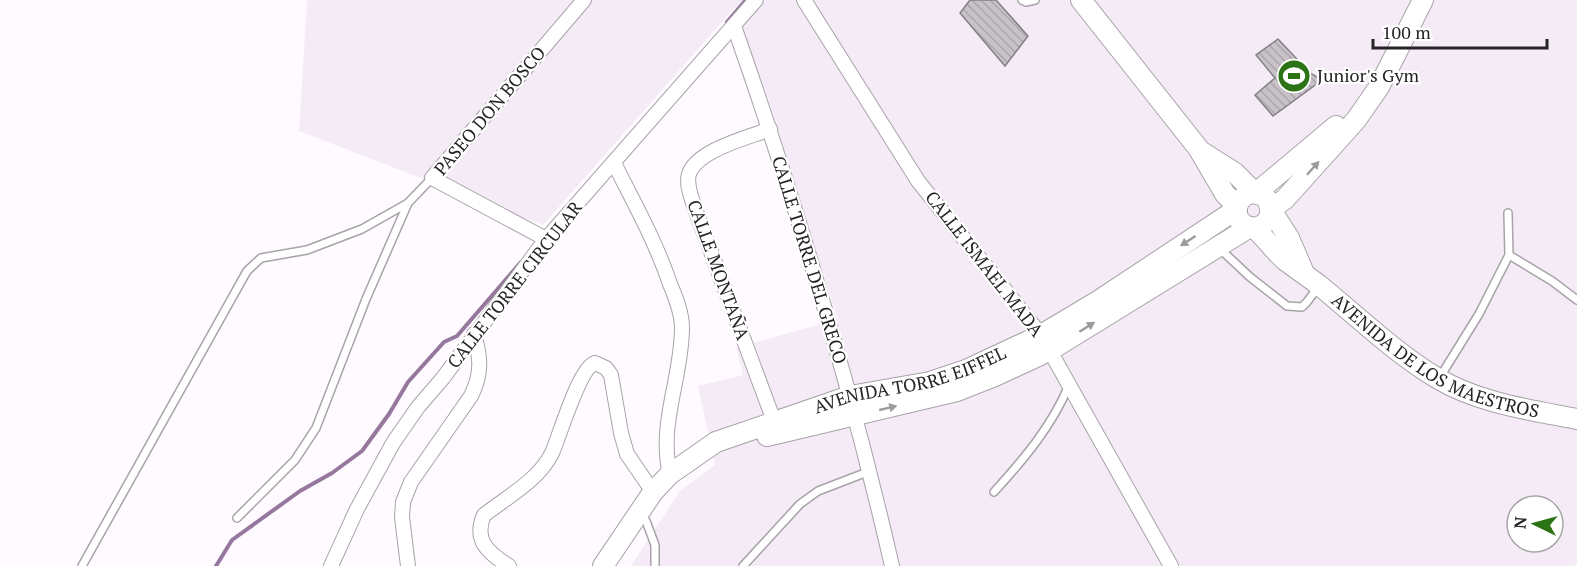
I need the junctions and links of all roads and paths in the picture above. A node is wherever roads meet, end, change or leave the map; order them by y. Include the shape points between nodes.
1 (584, 0) edge
2 (756, 0) edge
3 (804, 0) edge
4 (1022, 0) edge
5 (1035, 0) edge
6 (1081, 0) edge
7 (1416, 0) edge
8 (1423, 0) edge
9 (734, 26) junction
10 (770, 129) junction
11 (1198, 148) junction
12 (614, 163) junction
13 (432, 178) junction
14 (1256, 193) junction
15 (408, 203) junction
16 (1237, 207) junction
17 (1271, 210) junction
18 (1508, 213) dead end
19 (1251, 228) junction
20 (546, 239) junction
21 (1218, 246) junction
22 (1509, 255) junction
23 (1312, 279) junction
24 (1577, 300) edge
25 (474, 334) junction
26 (1045, 343) junction
27 (1439, 379) junction
28 (1069, 385) junction
29 (853, 405) junction
30 (1577, 419) edge
31 (774, 421) junction
32 (870, 471) junction
33 (670, 474) junction
34 (652, 492) junction
35 (994, 492) dead end
36 (237, 518) dead end
37 (646, 521) junction
38 (82, 566) edge
39 (331, 566) edge
40 (408, 566) edge
41 (509, 566) edge
42 (603, 566) edge
43 (615, 566) edge
44 (656, 566) edge
45 (743, 566) edge
46 (892, 566) edge
47 (1171, 566) edge

1 - 13 street, PASEO DON BOSCO
2 - 9 street, CALLE TORRE CIRCULAR
3 - 26 street, CALLE ISMAEL MADA via 918,181
4 - 5 lane
6 - 11 street
7 - 14 street via 1385,59 1348,114
17 -> 8 street via 1356,120 1378,87
9 - 10 street, CALLE TORRE DEL GRECO
9 - 12 street, CALLE TORRE CIRCULAR
10 - 29 street, CALLE TORRE DEL GRECO
10 - 31 street, CALLE MONTAÑA via 706,154 694,163 688,176 694,206
11 - 14 street
11 - 16 street
12 - 20 street, CALLE TORRE CIRCULAR
12 - 33 street via 662,260 679,308 682,327 668,428
13 - 15 lane
13 - 20 street, PASEO DON BOSCO
14 - 16 street via 1244,196
14 - 17 street via 1266,198
15 - 36 lane via 316,428 295,459
15 - 38 lane via 333,242 261,258 247,271
16 - 19 street via 1240,221
16 -> 26 street, AVENIDA TORRE EIFFEL via 1098,301
17 - 19 street via 1268,221
17 - 23 street, AVENIDA DE LOS MAESTROS
18 - 22 lane
19 - 21 street, AVENIDA TORRE EIFFEL
19 - 23 street, AVENIDA DE LOS MAESTROS
20 - 25 street, CALLE TORRE CIRCULAR
21 - 23 lane via 1287,306 1302,307 1307,302
26 -> 21 street, AVENIDA TORRE EIFFEL
22 - 24 lane
22 - 27 lane
23 - 27 street, AVENIDA DE LOS MAESTROS via 1394,348
25 - 39 street, CALLE TORRE CIRCULAR via 393,443
25 - 40 street via 481,367 478,381 411,482 403,502
26 - 28 street, CALLE ISMAEL MADA
26 - 29 street, AVENIDA TORRE EIFFEL
27 - 30 street, AVENIDA DE LOS MAESTROS via 1505,404
28 - 35 lane via 1035,445
28 - 47 street, CALLE ISMAEL MADA
29 - 31 street, AVENIDA TORRE EIFFEL
29 - 32 street, CALLE TORRE DEL GRECO
29 - 37 street, AVENIDA TORRE EIFFEL via 716,453 666,495
31 - 33 street, AVENIDA TORRE EIFFEL via 716,442
32 - 45 lane via 818,491 800,504
32 - 46 street, CALLE TORRE DEL GRECO
33 - 34 street, AVENIDA TORRE EIFFEL
34 - 41 street via 627,454 611,375 606,368 590,364 551,455 534,477 484,515 480,524 484,547
34 - 42 street, AVENIDA TORRE EIFFEL
37 - 43 street, AVENIDA TORRE EIFFEL
37 - 44 lane via 655,545

